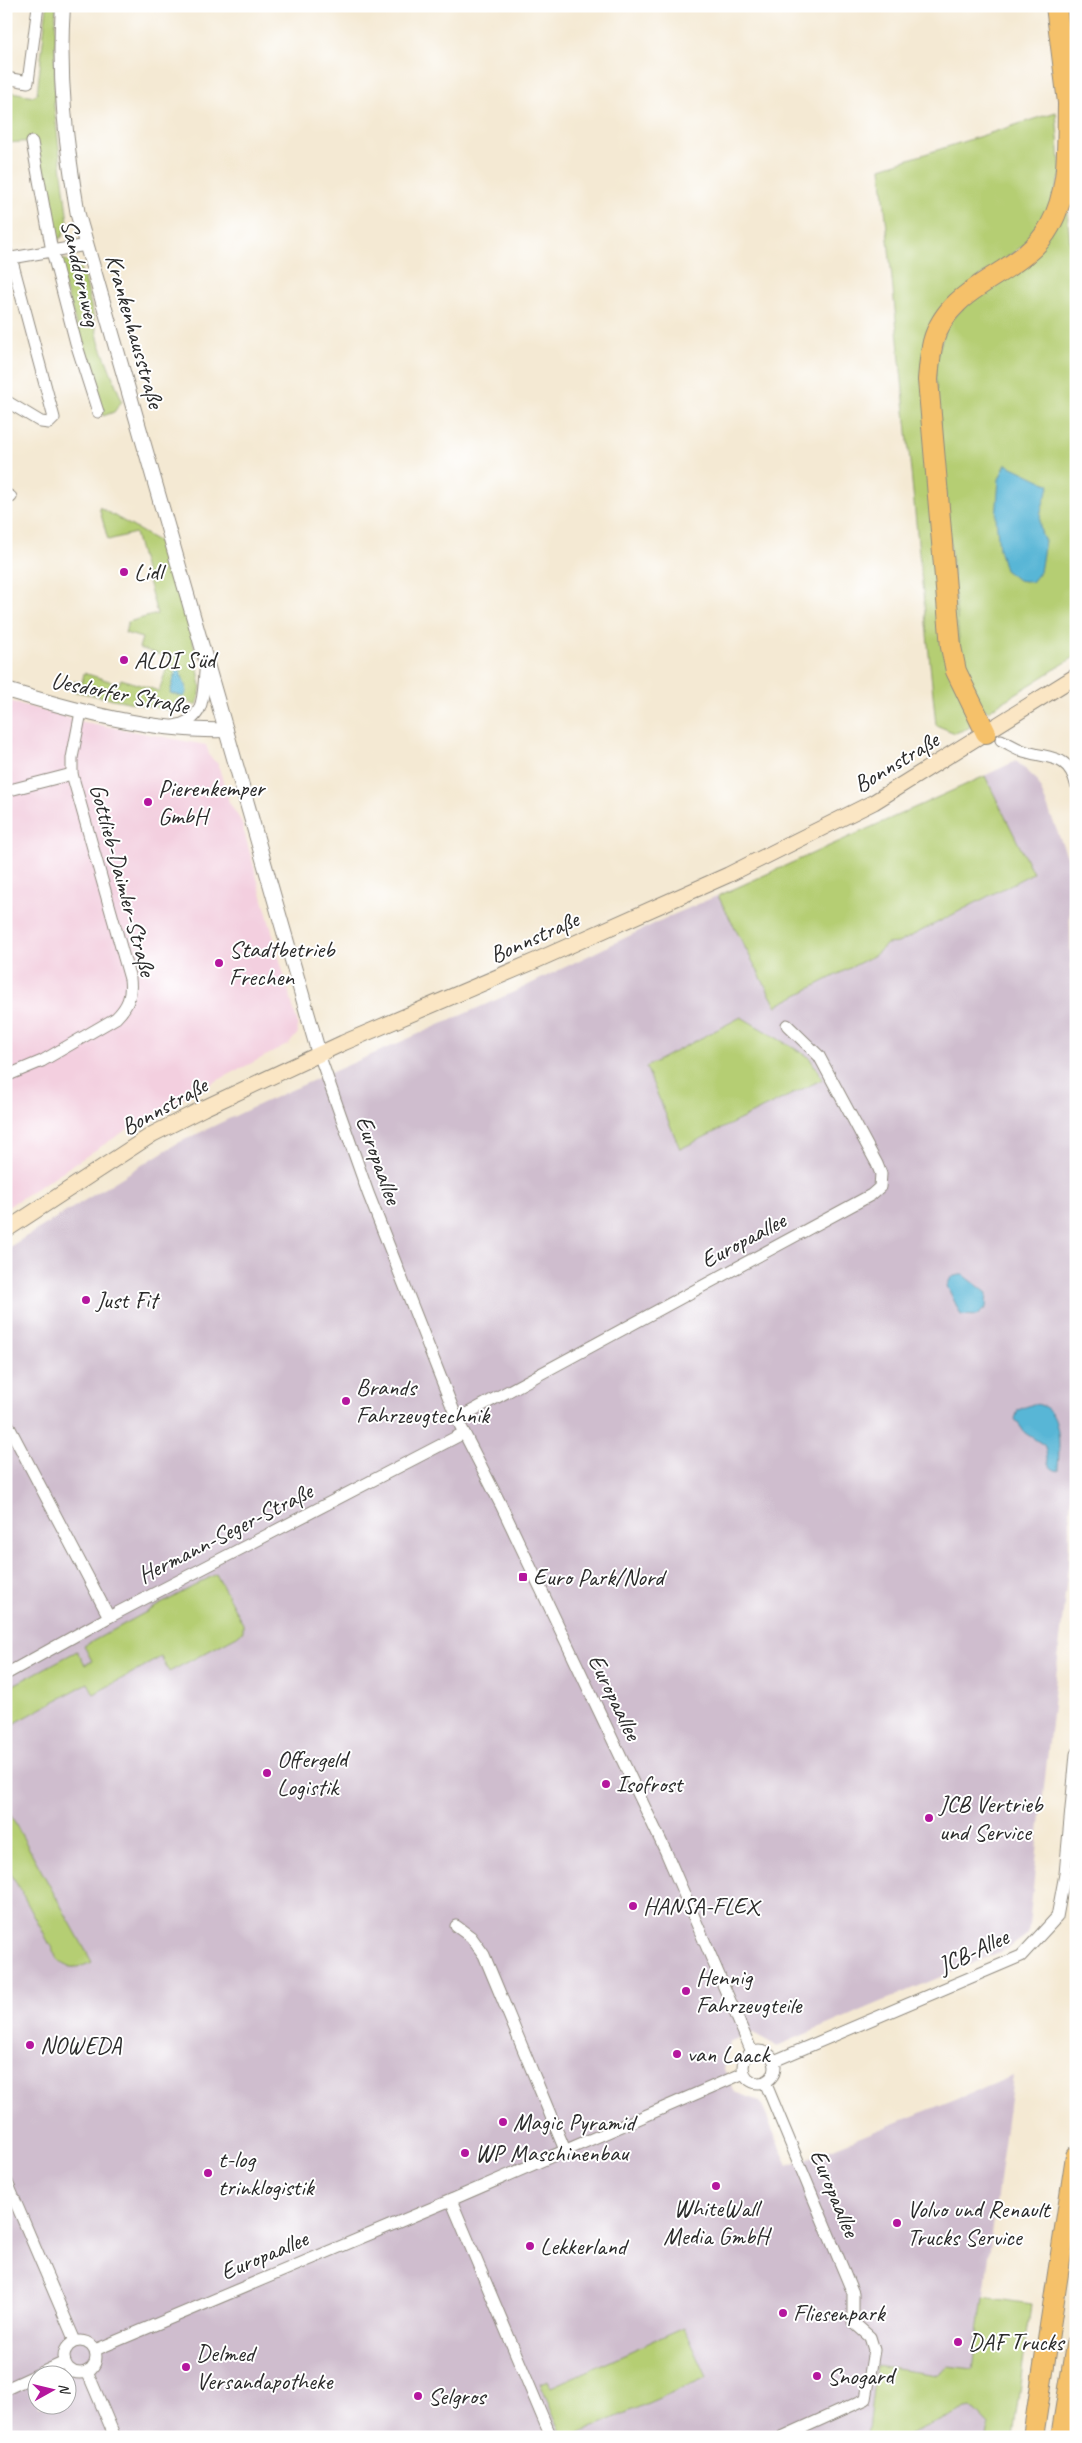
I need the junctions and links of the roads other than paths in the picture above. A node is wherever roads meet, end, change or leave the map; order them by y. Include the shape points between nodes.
1 (38, 6) edge
2 (63, 6) edge
3 (1056, 6) edge
4 (6, 78) edge
5 (1068, 106) junction
6 (32, 142) dead end
7 (1076, 158) edge
8 (86, 245) junction
9 (52, 251) junction
10 (8, 256) edge
11 (6, 401) edge
12 (98, 412) dead end
13 (206, 661) junction
14 (1076, 676) edge
15 (6, 690) edge
16 (81, 712) junction
17 (167, 727) junction
18 (226, 730) junction
19 (994, 737) junction
20 (72, 774) junction
21 (1076, 784) edge
22 (6, 791) edge
23 (787, 1026) dead end
24 (319, 1054) junction
25 (6, 1076) edge
26 (6, 1230) edge
27 (457, 1419) junction
28 (6, 1421) edge
29 (464, 1432) junction
30 (109, 1616) junction
31 (6, 1674) edge
32 (1076, 1754) edge
33 (456, 1926) dead end
34 (752, 2052) junction
35 (774, 2061) junction
36 (744, 2073) junction
37 (765, 2082) junction
38 (565, 2150) junction
39 (1076, 2156) edge
40 (6, 2180) edge
41 (451, 2200) junction
42 (75, 2341) junction
43 (1076, 2345) edge
44 (95, 2350) junction
45 (65, 2362) junction
46 (87, 2371) junction
47 (6, 2389) edge
48 (115, 2437) edge
49 (551, 2437) edge
50 (782, 2437) edge
51 (1033, 2437) edge
52 (1061, 2437) edge

1 - 4 street via 28,82
2 - 8 street, Krankenhausstraße via 60,39 63,114 72,180
3 - 5 highway
5 - 7 highway
5 - 19 highway via 1065,184 1050,227 1029,251 966,294 949,311 933,341 928,380 951,647 956,671
6 - 9 street, Sanddornweg
8 - 9 street
8 - 13 street, Krankenhausstraße
9 - 10 street
9 - 12 street, Sanddornweg
10 - 11 street via 54,418 52,422 41,422
13 - 17 street, Krankenhausstraße via 198,713 185,724
13 - 18 street, Krankenhausstraße
14 - 19 main road, Bonnstraße
15 - 16 street, Uesdorfer Straße
16 - 17 street, Uesdorfer Straße
16 - 20 street, Gottlieb-Daimler-Straße
17 - 18 street, Uesdorfer Straße via 192,731
18 - 24 street, Krankenhausstraße
19 - 21 street via 1026,752 1055,757 1073,771
19 - 24 main road, Bonnstraße via 788,846 642,915
20 - 22 street, Gottlieb-Daimler-Straße
20 - 25 street, Gottlieb-Daimler-Straße via 132,994 126,1008 116,1018 42,1061
23 - 27 street, Europaallee via 819,1056 877,1164 881,1174 880,1187 871,1195
24 - 26 main road, Bonnstraße via 153,1134
24 - 27 street, Europaallee via 368,1193
27 - 29 street, Europaallee
28 - 30 street
29 - 30 street, Hermann-Seger-Straße
29 - 34 street, Europaallee via 668,1856
30 - 31 street, Hermann-Seger-Straße
32 - 35 street, JCB-Allee via 1057,1917 1020,1956
33 - 38 street via 471,1937 484,1955
34 - 35 street via 767,2053
34 - 36 street via 744,2061
35 - 37 street via 774,2073
36 - 37 street via 750,2081
36 - 38 street, Europaallee
37 - 50 street, Europaallee via 853,2293 853,2322 870,2337 874,2350 866,2399
38 - 41 street, Europaallee
39 - 51 highway
40 - 42 street
41 - 44 street, Europaallee
41 - 49 street
42 - 44 street via 87,2342
42 - 45 street via 65,2351
43 - 52 highway
44 - 46 street via 96,2362
45 - 46 street via 75,2372
45 - 47 street
46 - 48 street

